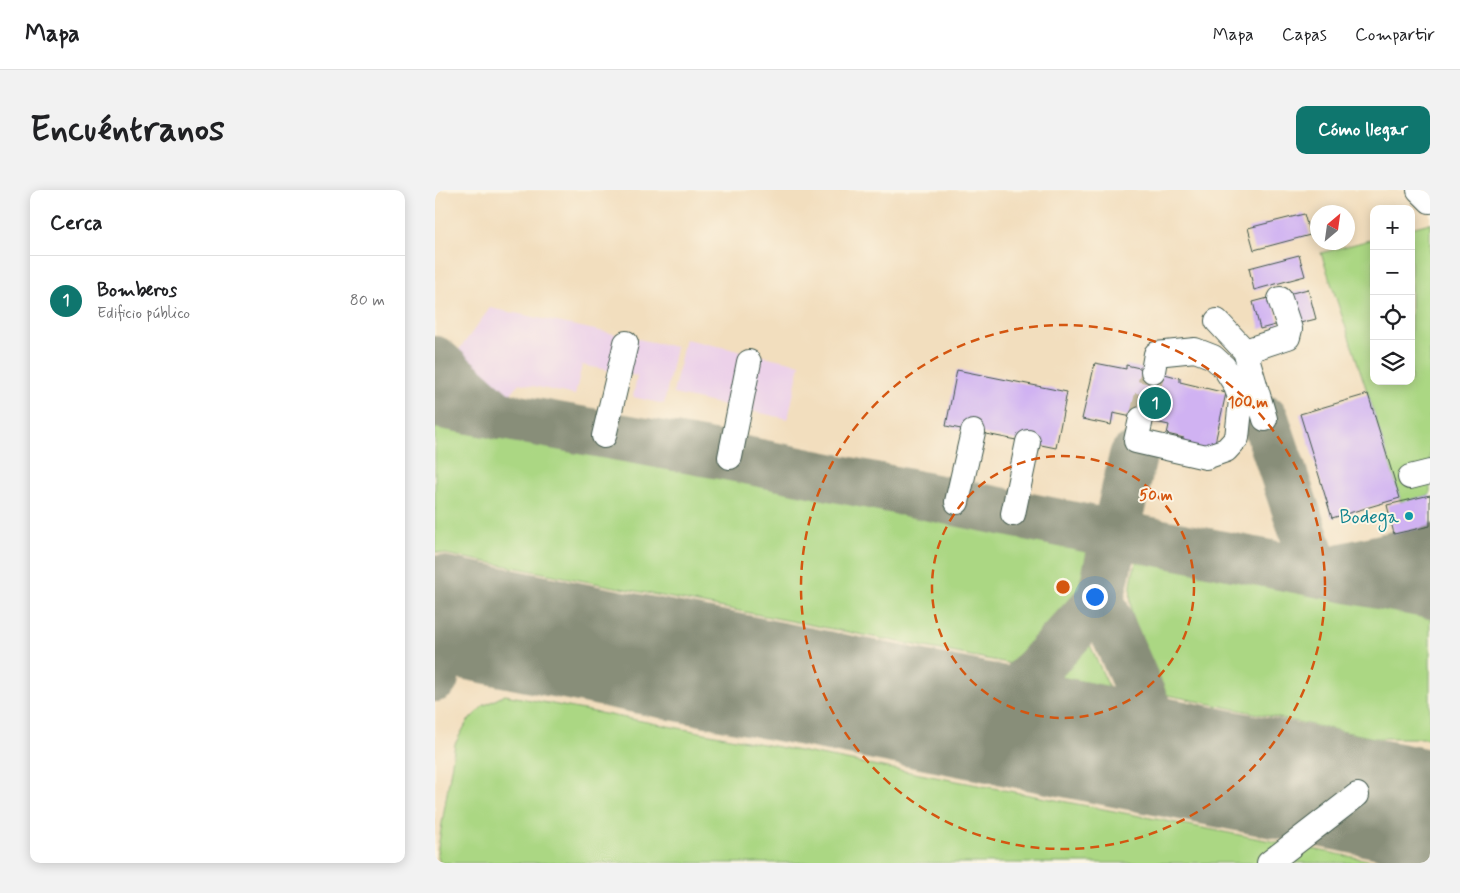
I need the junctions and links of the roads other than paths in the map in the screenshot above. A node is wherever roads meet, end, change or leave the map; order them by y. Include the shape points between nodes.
1 (1419, 190) edge
2 (1430, 201) edge
3 (1281, 299) dead end
4 (1217, 321) dead end
5 (626, 343) dead end
6 (1245, 351) junction
7 (749, 362) dead end
8 (1153, 371) tunnel mouth
9 (1265, 419) dead end
10 (973, 432) dead end
11 (604, 436) dead end
12 (1137, 439) dead end
13 (1028, 442) dead end
14 (731, 457) dead end
15 (957, 502) dead end
16 (1013, 514) dead end
17 (1357, 795) dead end
18 (1269, 863) edge

1 - 2 lane
3 - 6 lane via 1290,329 1288,337
4 - 6 lane
5 - 11 lane
6 - 9 lane
7 - 14 lane
8 - 12 lane via 1156,354 1195,350 1213,357 1224,367 1241,400 1237,438 1226,450 1206,457
10 - 15 lane
13 - 16 lane
17 - 18 lane

